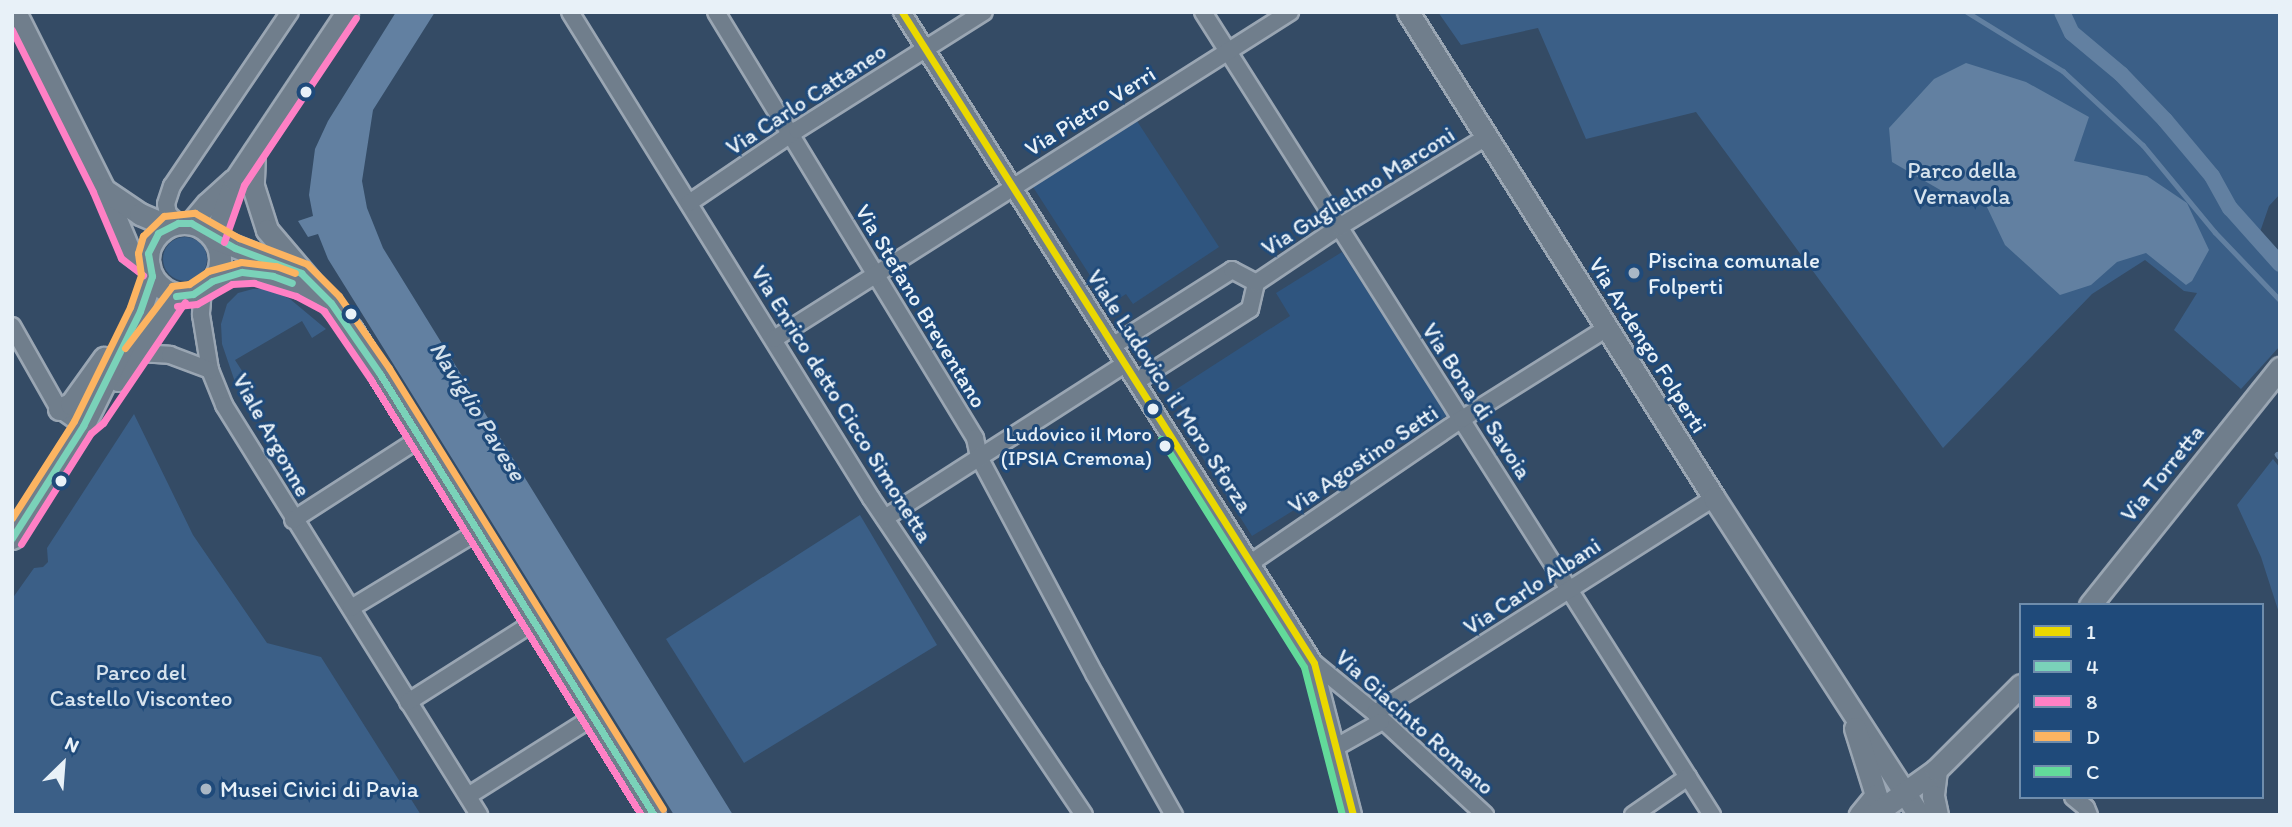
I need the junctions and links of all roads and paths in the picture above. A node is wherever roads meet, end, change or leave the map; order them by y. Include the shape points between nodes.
1 (15, 12) edge
2 (290, 12) edge
3 (347, 12) edge
4 (570, 12) edge
5 (716, 12) edge
6 (902, 12) edge
7 (984, 12) edge
8 (1203, 12) edge
9 (1290, 12) edge
10 (1408, 12) edge
11 (924, 51) junction
12 (1227, 52) junction
13 (790, 134) junction
14 (1485, 138) junction
15 (254, 152) junction
16 (235, 180) junction
17 (103, 188) junction
18 (1012, 188) junction
19 (689, 203) junction
20 (179, 224) junction
21 (1339, 227) junction
22 (214, 238) junction
23 (150, 271) junction
24 (301, 273) junction
25 (875, 275) junction
26 (1256, 283) junction
27 (207, 285) junction
28 (176, 296) junction
29 (331, 303) junction
30 (12, 326) edge
31 (1608, 328) junction
32 (774, 339) junction
33 (1114, 345) junction
34 (129, 346) junction
35 (1125, 364) junction
36 (210, 370) junction
37 (2278, 374) edge
38 (1137, 381) junction
39 (59, 409) junction
40 (1462, 419) junction
41 (83, 426) junction
42 (420, 438) junction
43 (979, 457) junction
44 (1714, 498) junction
45 (885, 518) junction
46 (293, 520) junction
47 (478, 531) junction
48 (12, 538) edge
49 (1252, 562) junction
50 (1570, 588) junction
51 (2092, 603) edge
52 (351, 608) junction
53 (534, 622) junction
54 (1314, 663) junction
55 (2019, 687) edge
56 (408, 702) junction
57 (1847, 703) junction
58 (593, 717) junction
59 (1378, 717) junction
60 (1338, 746) junction
61 (1936, 770) junction
62 (1688, 777) junction
63 (1905, 790) junction
64 (468, 796) junction
65 (2075, 799) edge
66 (649, 813) edge
67 (479, 815) edge
68 (1084, 815) edge
69 (1174, 815) edge
70 (1353, 815) edge
71 (1485, 815) edge
72 (1633, 815) edge
73 (1712, 815) edge
74 (1860, 815) edge
75 (1873, 815) edge
76 (1919, 815) edge
77 (1937, 815) edge
78 (2089, 815) edge

1 - 17 street
2 - 20 street via 172,186 166,204 168,214
3 - 15 street
4 - 19 street, Via Enrico detto Cicco Simonetta
5 - 13 street, Via Stefano Breventano
6 - 11 street, Viale Ludovico il Moro Sforza
7 - 11 street, Via Carlo Cattaneo
8 - 12 street, Via Bona di Savoia
9 - 12 street, Via Pietro Verri
10 - 14 street, Via Ardengo Folperti
11 - 13 street, Via Carlo Cattaneo
11 - 18 street, Viale Ludovico il Moro Sforza
12 - 18 street, Via Pietro Verri
12 - 21 street, Via Bona di Savoia
13 - 19 street, Via Carlo Cattaneo
13 - 25 street, Via Stefano Breventano
14 - 21 street, Via Guglielmo Marconi
14 - 31 street, Via Ardengo Folperti
15 - 16 street
15 - 24 street via 253,186 267,230
16 - 20 street
16 - 22 street
17 - 20 street via 140,214
17 - 23 street via 130,253
18 - 25 street, Via Pietro Verri
18 - 33 street, Viale Ludovico il Moro Sforza
19 - 32 street, Via Enrico detto Cicco Simonetta
20 - 22 street
20 - 23 street via 152,242
21 - 26 street, Via Guglielmo Marconi
21 - 40 street, Via Bona di Savoia
22 - 24 street
22 - 27 street via 220,260
23 - 28 street
23 - 34 street
24 - 29 street
25 - 32 street, Via Pietro Verri
25 - 43 street, Via Stefano Breventano via 975,438
26 - 33 street, Via Guglielmo Marconi via 1232,270
26 - 38 street, Via Guglielmo Marconi via 1250,309
27 - 28 street
27 - 29 street via 229,274 255,272 300,286
27 - 36 street, Viale Argonne via 201,315
28 - 34 street
29 - 42 street
30 - 39 street
31 - 40 street, Via Agostino Setti
31 - 44 street, Via Ardengo Folperti
32 - 45 street, Via Enrico detto Cicco Simonetta
33 - 35 street, Viale Ludovico il Moro Sforza
34 - 36 street
34 - 39 street via 106,356 71,404
34 - 41 street via 95,417
35 - 38 street, Viale Ludovico il Moro Sforza
35 - 43 street
36 - 46 street, Viale Argonne via 224,405
37 - 51 street, Via Torretta
38 - 49 street, Viale Ludovico il Moro Sforza
39 - 41 street
40 - 49 street, Via Agostino Setti
40 - 50 street, Via Bona di Savoia
41 - 48 street
42 - 46 street, Viale Argonne
42 - 47 street
43 - 45 street
43 - 69 street, Via Stefano Breventano
44 - 50 street, Via Carlo Albani
44 - 57 street, Via Ardengo Folperti
45 - 68 street, Via Enrico detto Cicco Simonetta
46 - 52 street, Viale Argonne
47 - 52 street
47 - 53 street
49 - 54 street, Viale Ludovico il Moro Sforza
50 - 59 street, Via Carlo Albani
50 - 62 street, Via Bona di Savoia
52 - 56 street, Viale Argonne
53 - 56 street
53 - 58 street
54 - 59 street, Via Giacinto Romano
54 - 60 street, Viale Ludovico il Moro Sforza
55 - 61 street
56 - 64 street, Viale Argonne
57 - 63 street, Via Ardengo Folperti
57 - 74 street, Via Ardengo Folperti via 1876,795
58 - 64 street
58 - 66 street
59 - 60 street, Via Carlo Albani
59 - 71 street, Via Giacinto Romano
60 - 70 street, Viale Ludovico il Moro Sforza
61 - 63 street
61 - 77 street via 1933,796
62 - 72 street
62 - 73 street, Via Bona di Savoia
63 - 75 street
63 - 76 street, Via Ardengo Folperti
64 - 67 street, Viale Argonne
65 - 78 street

